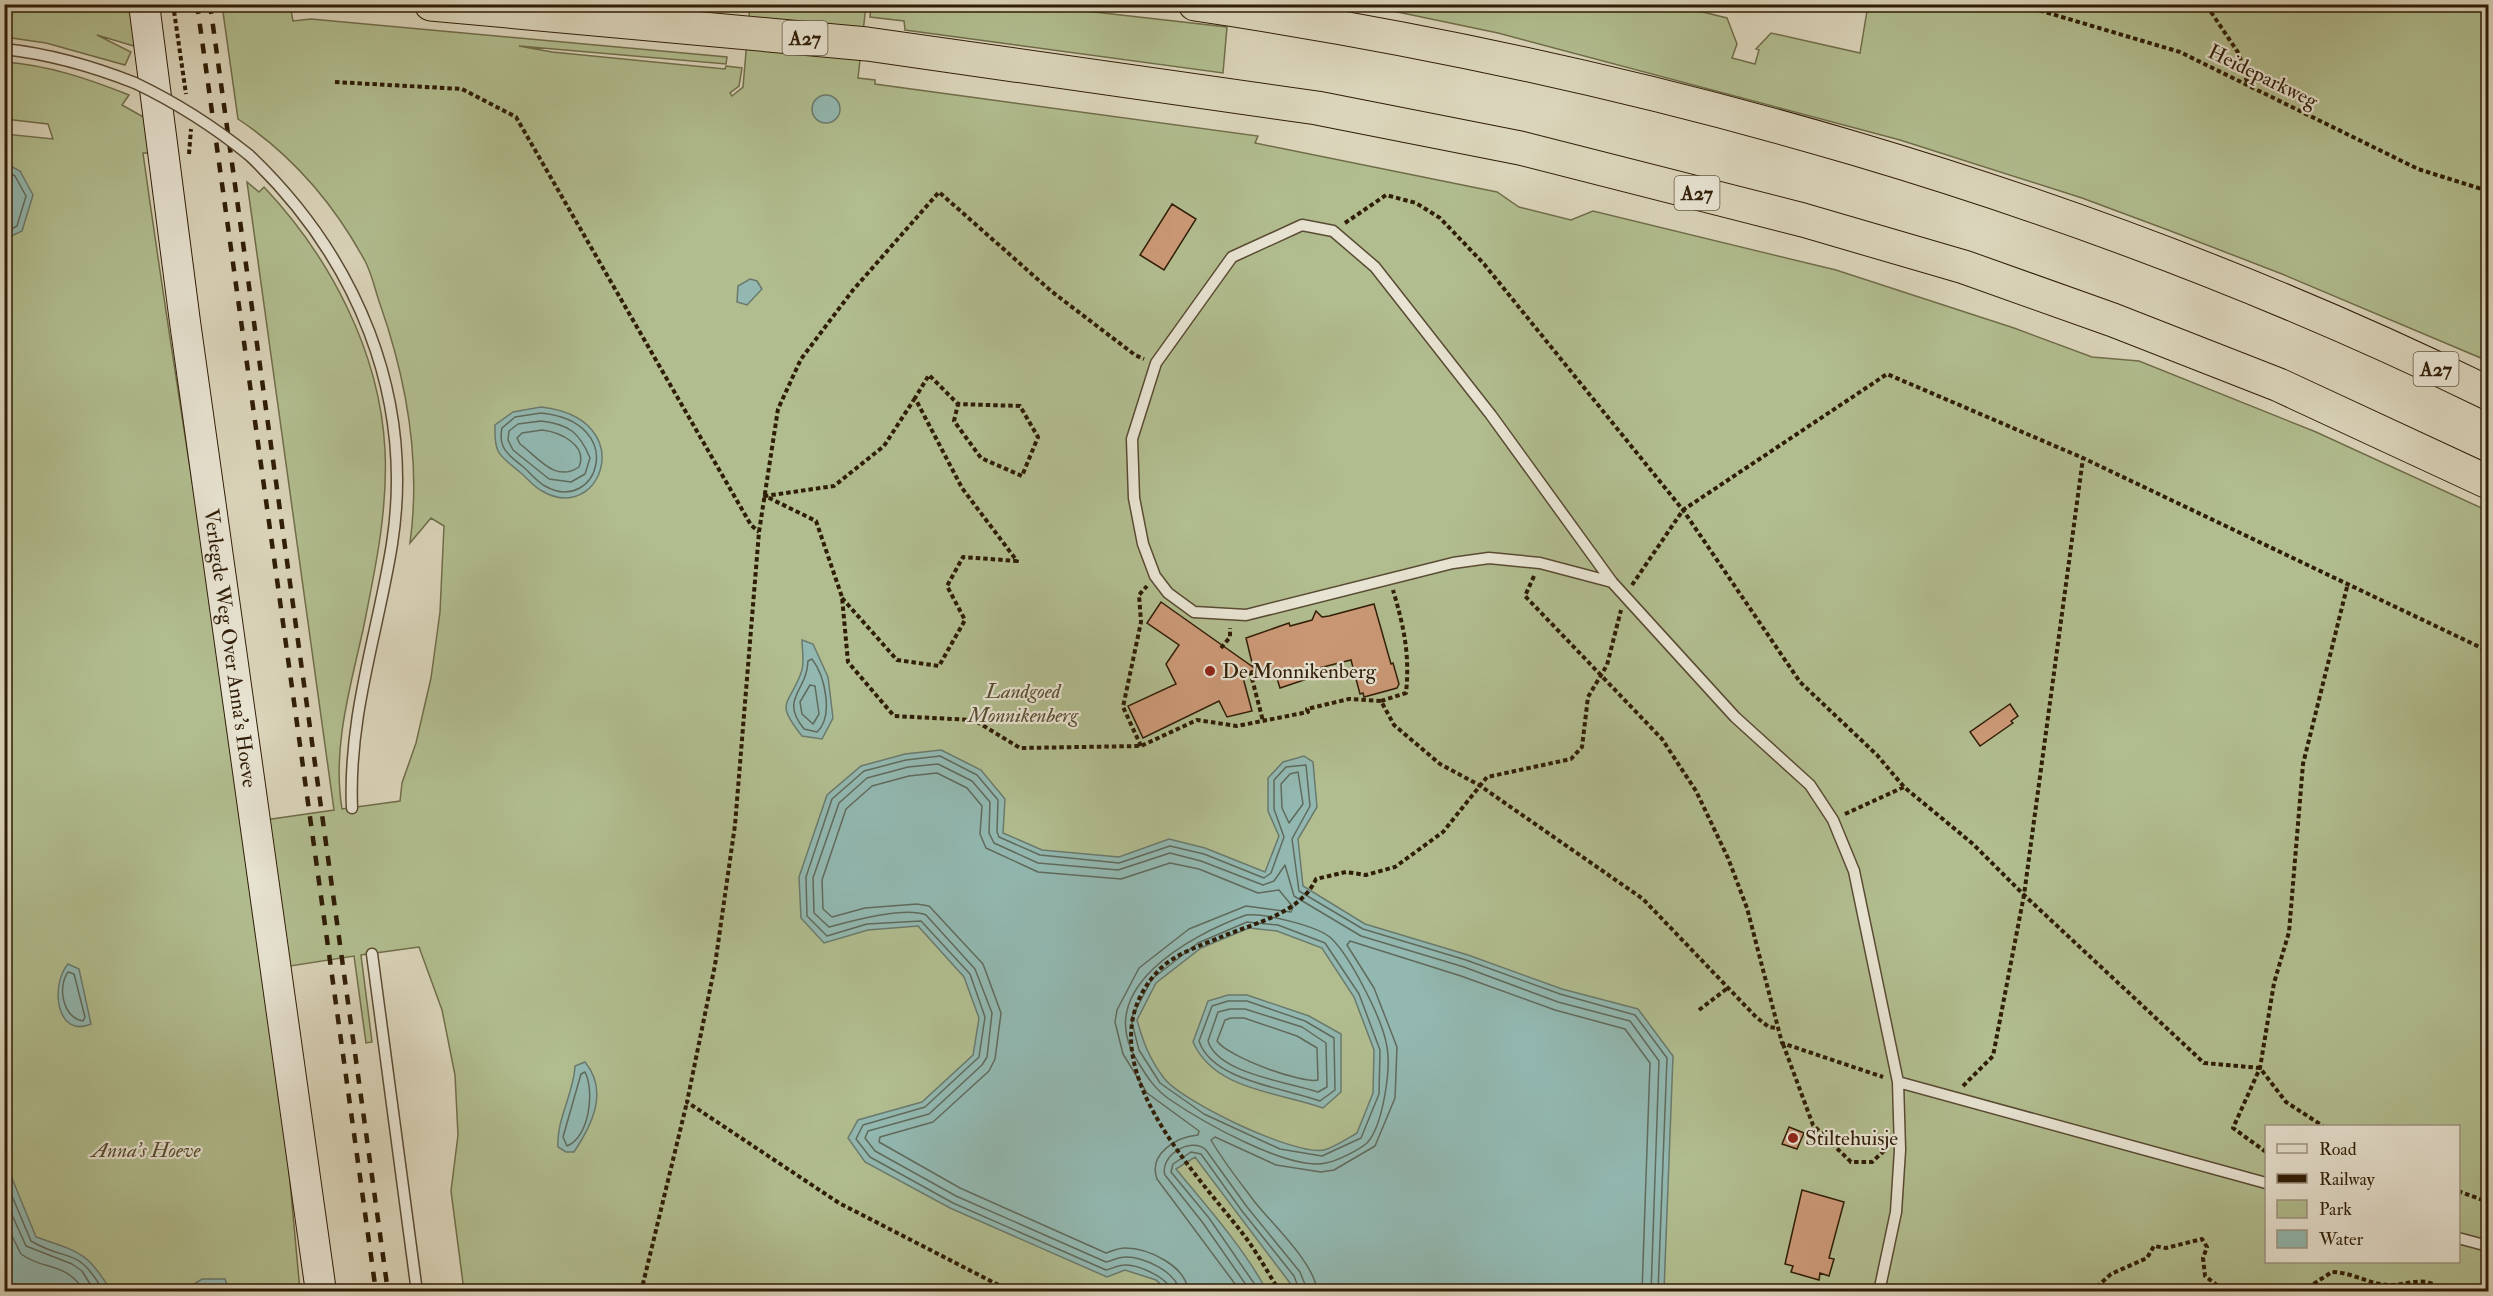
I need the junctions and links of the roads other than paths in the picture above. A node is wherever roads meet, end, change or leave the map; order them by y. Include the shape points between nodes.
1 (144, 4) edge
2 (431, 4) edge
3 (1195, 4) edge
4 (4, 49) edge
5 (2478, 382) edge
6 (2488, 482) edge
7 (1612, 582) junction
8 (352, 808) dead end
9 (372, 954) dead end
10 (1898, 1082) junction
11 (2265, 1183) edge
12 (2460, 1239) edge
13 (2488, 1246) edge
14 (321, 1292) edge
15 (417, 1292) edge
16 (1879, 1292) edge

1 - 14 main road, Verlegde Weg Over Anna's Hoeve
2 - 6 highway, A27 via 867,44 1317,108 1520,148 1803,220 1964,267 2279,385
3 - 5 highway, A27 via 1321,23 1526,62 1816,136 2130,241
4 - 8 lane, bridge via 77,62 135,83 181,105 214,127 249,155 294,201 347,279 381,368 393,426 396,484 392,542 356,717
7 - 7 lane via 1376,267 1333,231 1302,225 1232,257 1156,363 1132,439 1134,498 1143,544 1155,576 1168,593 1194,612 1246,615 1453,563 1489,558 1540,562
7 - 10 lane via 1735,717 1809,785 1833,820 1854,871
9 - 15 lane
10 - 11 lane
10 - 16 lane via 1900,1150 1896,1212
12 - 13 lane

